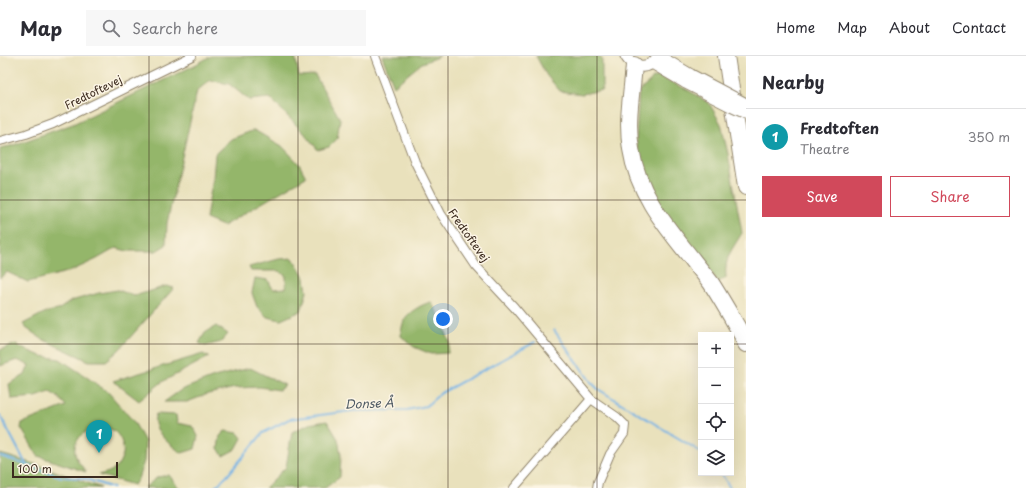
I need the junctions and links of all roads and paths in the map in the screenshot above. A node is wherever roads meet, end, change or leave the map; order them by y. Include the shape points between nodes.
1 (192, 56) edge
2 (375, 56) edge
3 (726, 56) edge
4 (657, 58) edge
5 (630, 60) edge
6 (689, 79) junction
7 (746, 104) edge
8 (746, 113) edge
9 (0, 141) edge
10 (746, 187) edge
11 (746, 344) edge
12 (591, 399) junction
13 (514, 488) edge
14 (597, 488) edge

1 - 9 street, Fredtoftevej via 53,124
2 - 12 street, Fredtoftevej via 415,162 441,214 476,266
3 - 10 highway
4 - 5 street via 648,66
4 - 6 street via 664,59
5 - 11 highway via 633,82 629,111 630,149 641,186 662,221 710,282
6 - 7 street, bridge
6 - 8 street, bridge
12 - 13 street
12 - 14 street, Fredtoftevej via 625,425 624,434 610,454

